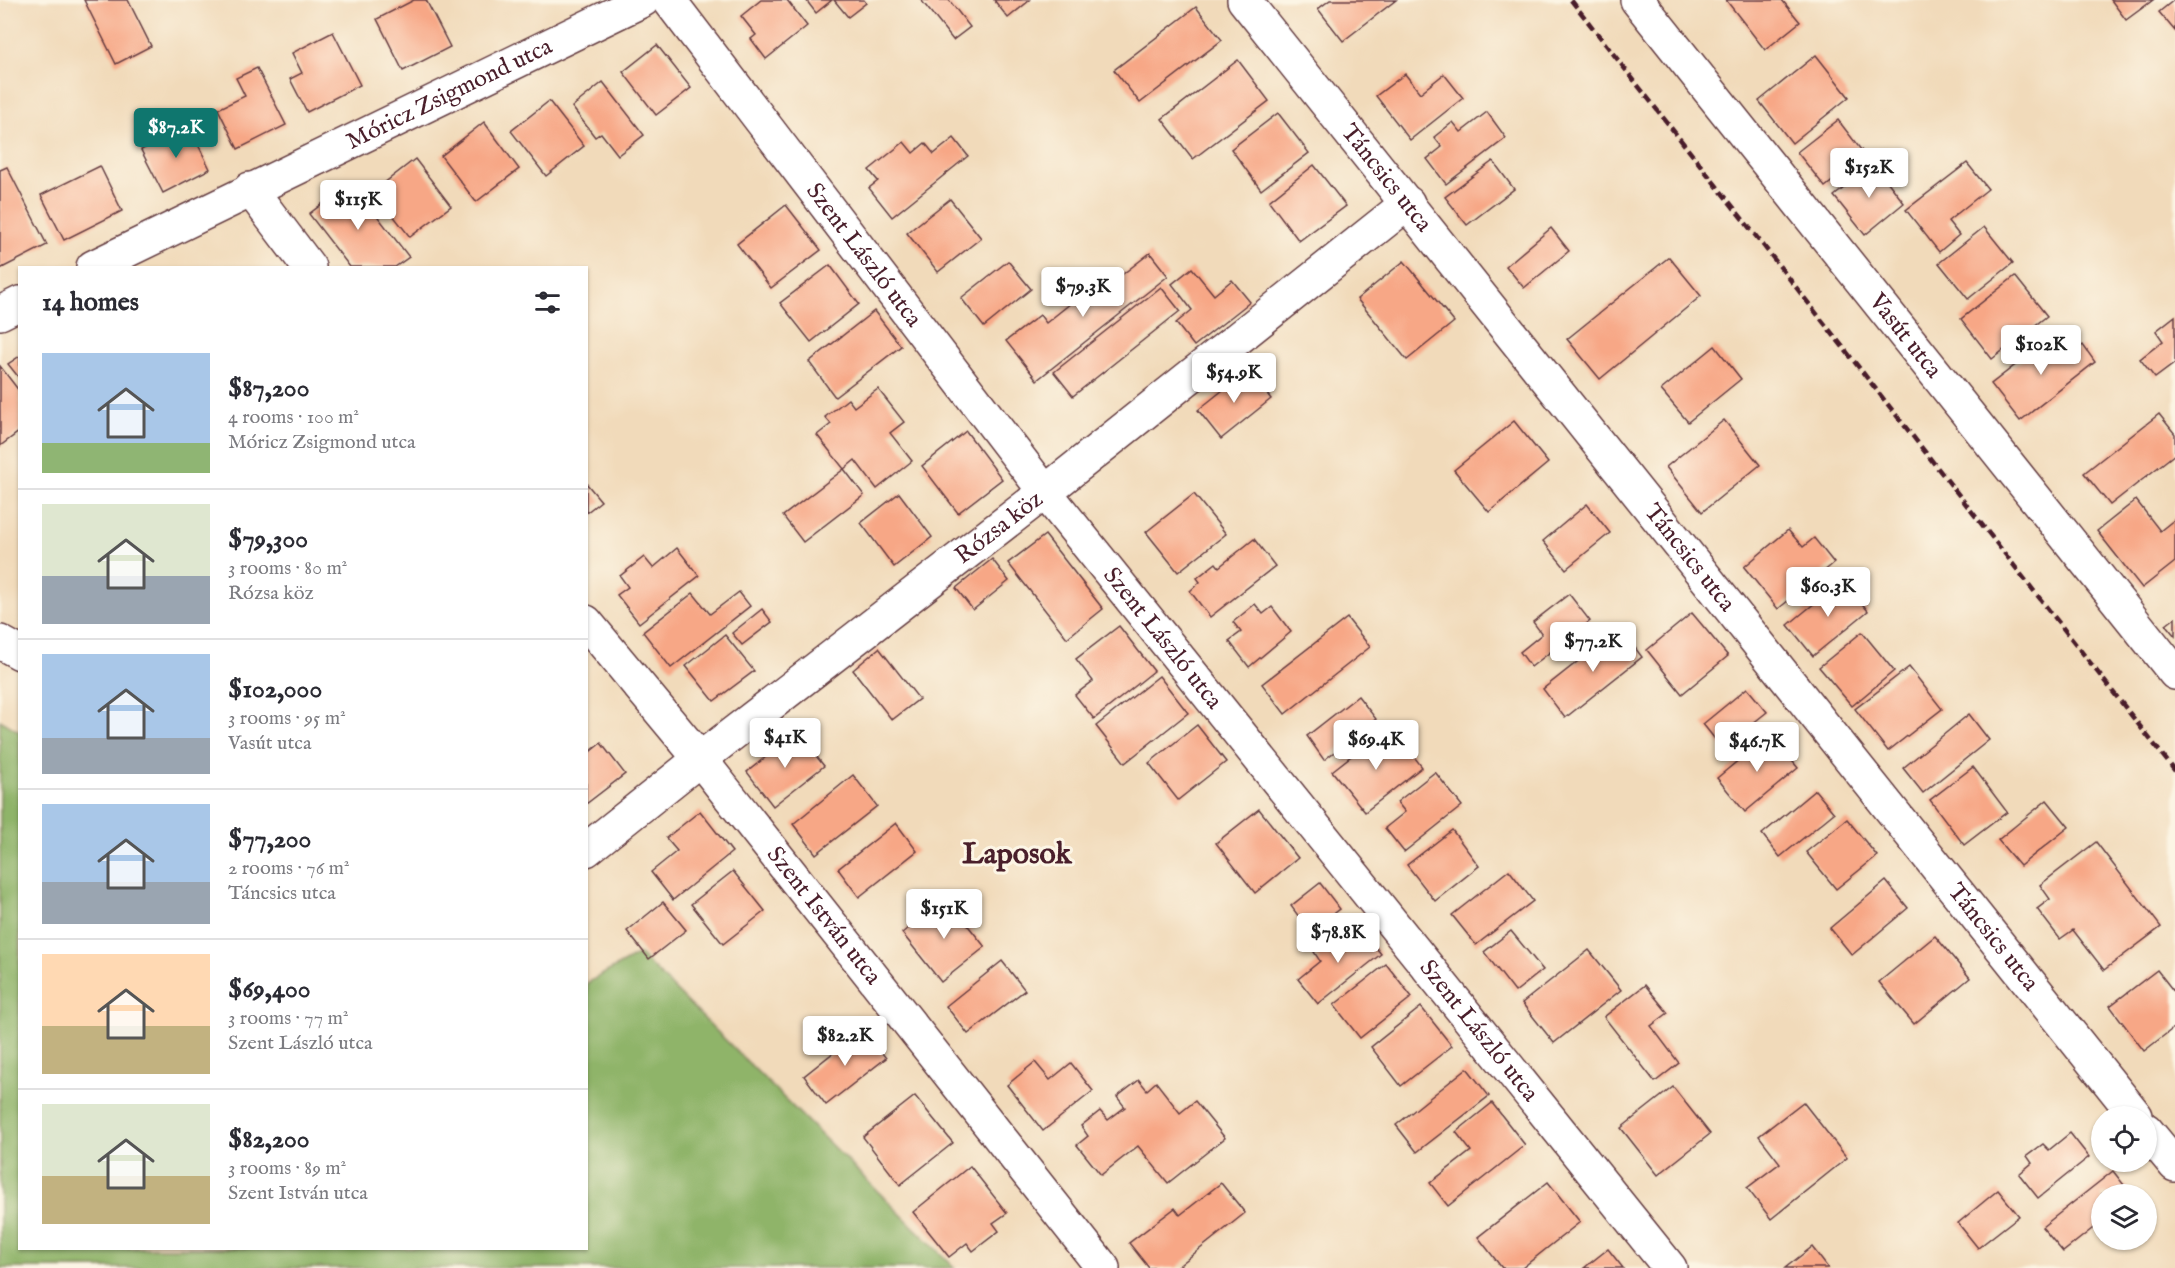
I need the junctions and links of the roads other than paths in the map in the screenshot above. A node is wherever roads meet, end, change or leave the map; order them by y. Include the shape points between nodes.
1 (643, 0) edge
2 (669, 0) edge
3 (1244, 0) edge
4 (1637, 0) edge
5 (250, 189) junction
6 (1408, 203) junction
7 (95, 266) edge
8 (308, 266) edge
9 (18, 304) edge
10 (0, 313) edge
11 (1046, 492) junction
12 (588, 624) edge
13 (0, 642) edge
14 (18, 652) edge
15 (2175, 674) edge
16 (700, 759) junction
17 (588, 848) edge
18 (2128, 1106) edge
19 (2157, 1143) edge
20 (2175, 1165) edge
21 (1103, 1268) edge
22 (1670, 1268) edge

1 - 5 street, Móricz Zsigmond utca
2 - 11 street, Szent László utca
3 - 6 street, Táncsics utca
4 - 15 street, Vasút utca
5 - 7 street, Móricz Zsigmond utca
5 - 8 street
6 - 11 street, Rózsa köz
6 - 18 street, Táncsics utca
9 - 10 street
11 - 16 street, Rózsa köz
11 - 22 street, Szent László utca
12 - 16 street, Szent István utca
13 - 14 street
16 - 17 street, Rózsa köz
16 - 21 street, Szent István utca
19 - 20 street

